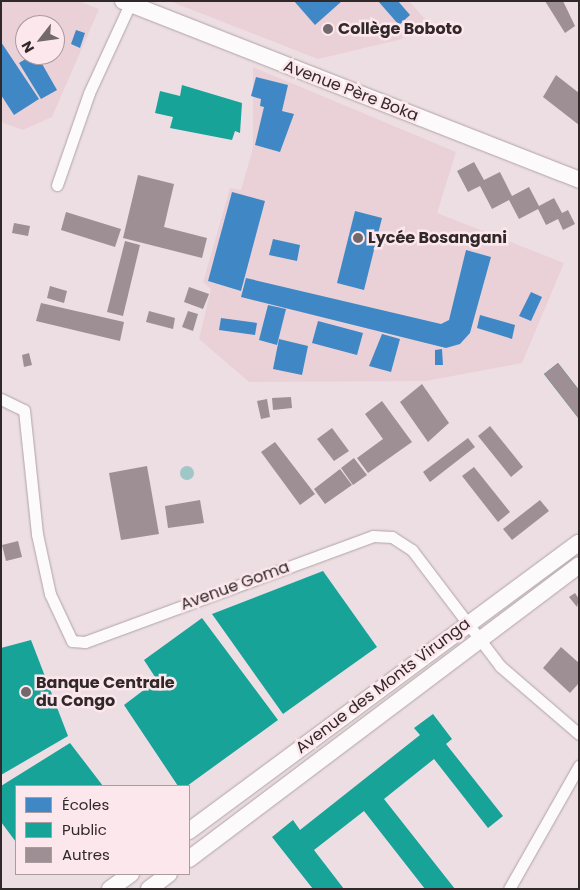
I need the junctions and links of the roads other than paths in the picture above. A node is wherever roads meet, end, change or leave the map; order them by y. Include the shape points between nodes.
1 (126, 3) edge
2 (579, 180) edge
3 (57, 184) dead end
4 (1, 399) edge
5 (579, 542) edge
6 (579, 565) edge
7 (465, 624) junction
8 (477, 640) junction
9 (579, 734) edge
10 (579, 766) edge
11 (190, 830) edge
12 (191, 857) edge
13 (130, 875) edge
14 (168, 875) edge
15 (110, 889) edge
16 (149, 889) edge
17 (509, 889) edge

1 - 2 street, Avenue Père Boka
1 - 3 street via 89,93
4 - 7 street, Avenue Goma via 24,410 37,534 50,594 72,641 85,642 373,536 392,537 412,550
5 - 7 street, Avenue des Monts Virunga
6 - 8 street, Avenue des Monts Virunga
7 - 8 street, Avenue Goma
7 - 11 street, Avenue des Monts Virunga
8 - 9 street, Avenue Goma via 522,688
8 - 12 street, Avenue des Monts Virunga
10 - 17 street
13 - 15 street
14 - 16 street

